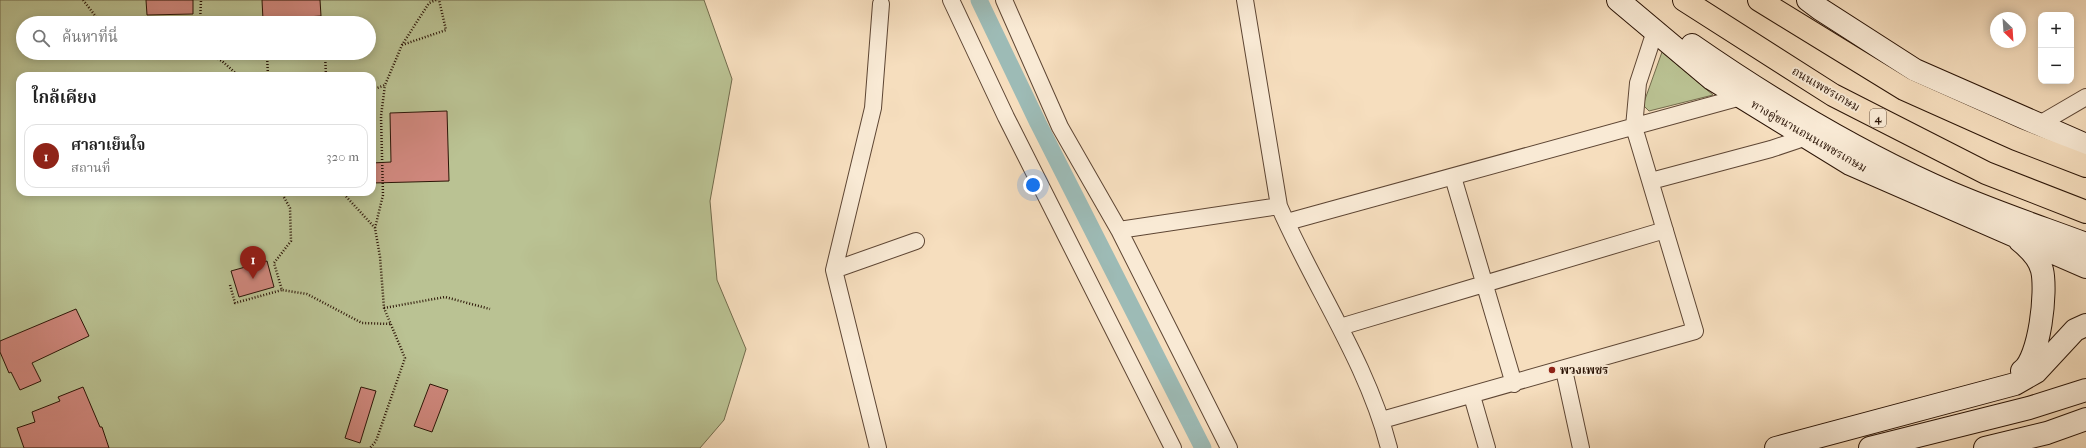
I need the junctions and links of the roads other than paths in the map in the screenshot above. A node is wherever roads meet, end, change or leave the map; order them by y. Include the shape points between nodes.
1 (951, 0) edge
2 (1004, 0) edge
3 (1245, 0) edge
4 (1618, 0) edge
5 (1640, 0) edge
6 (1684, 0) edge
7 (1759, 0) edge
8 (1808, 0) edge
9 (881, 4) dead end
10 (1655, 31) junction
11 (1743, 89) junction
12 (2086, 97) edge
13 (2038, 125) junction
14 (1634, 127) junction
15 (1807, 137) junction
16 (2086, 145) edge
17 (2086, 166) edge
18 (1453, 177) junction
19 (1651, 181) junction
20 (1280, 206) junction
21 (2086, 212) edge
22 (1287, 222) junction
23 (1119, 230) junction
24 (1665, 230) junction
25 (2014, 236) junction
26 (916, 241) dead end
27 (2086, 244) edge
28 (2086, 267) edge
29 (834, 270) junction
30 (1484, 284) junction
31 (2086, 325) edge
32 (1340, 327) junction
33 (1564, 370) junction
34 (1514, 384) junction
35 (2086, 390) edge
36 (1472, 396) junction
37 (1965, 398) junction
38 (2086, 419) edge
39 (1382, 420) junction
40 (2086, 428) edge
41 (2047, 432) junction
42 (878, 448) edge
43 (1173, 448) edge
44 (1229, 448) edge
45 (1389, 448) edge
46 (1487, 448) edge
47 (1581, 448) edge
48 (1776, 448) edge
49 (1871, 448) edge
50 (1985, 448) edge

1 - 43 street via 1006,117
2 - 23 street via 1060,127
3 - 20 street
4 - 10 main road, ทางคู่ขนานถนนเพชรเกษม
5 - 11 main road via 1659,21
6 - 21 highway, ถนนเพชรเกษม / 4 via 1833,95 1986,173
7 - 17 highway via 1904,89 2016,139
8 - 13 main road via 1915,70
9 - 29 street via 873,108
10 - 11 main road, ทางคู่ขนานถนนเพชรเกษม via 1712,79
10 - 14 street via 1638,83
11 - 14 street
11 - 15 main road, ทางคู่ขนานถนนเพชรเกษม
11 - 27 main road via 1933,185
12 - 13 street
13 - 16 main road
14 - 18 street
14 - 19 street
15 - 19 street
15 - 25 main road, ทางคู่ขนานถนนเพชรเกษม via 1850,164
18 - 22 street
18 - 30 street
19 - 24 street
20 - 22 street
20 - 23 street
22 - 32 street
23 - 44 street
24 - 30 street
24 - 33 street via 1695,331
25 - 28 main road, ทางคู่ขนานถนนเพชรเกษม
25 - 37 main road via 2029,248 2042,269 2044,283 2038,346 2029,366 2024,370 2014,377
26 - 29 street
29 - 42 street
30 - 32 street
30 - 34 street
31 - 37 main road via 2075,330 2036,372 2015,384
32 - 39 street
33 - 34 street
33 - 47 street
34 - 36 street
35 - 49 main road via 2029,408
36 - 39 street
36 - 46 street
37 - 48 main road
38 - 41 main road
39 - 45 street
40 - 41 main road
41 - 50 main road

